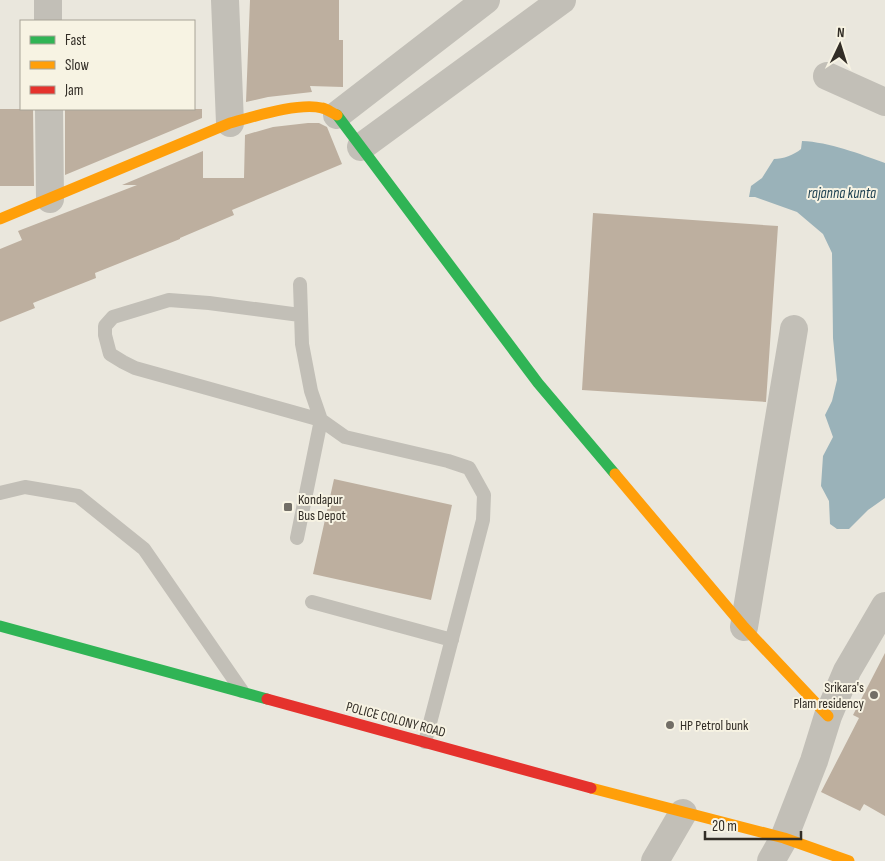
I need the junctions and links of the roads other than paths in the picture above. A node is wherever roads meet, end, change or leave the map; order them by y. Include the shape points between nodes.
1 (48, 0) edge
2 (225, 0) edge
3 (486, 0) edge
4 (562, 0) edge
5 (464, 8) edge
6 (48, 20) edge
7 (466, 70) junction
8 (827, 76) dead end
9 (885, 102) edge
10 (49, 110) edge
11 (337, 115) junction
12 (230, 124) junction
13 (361, 146) junction
14 (50, 199) junction
15 (0, 219) edge
16 (300, 284) dead end
17 (300, 315) junction
18 (794, 329) dead end
19 (321, 420) junction
20 (0, 493) edge
21 (297, 538) dead end
22 (312, 602) dead end
23 (885, 606) edge
24 (0, 626) edge
25 (744, 626) junction
26 (452, 640) junction
27 (243, 692) junction
28 (828, 716) junction
29 (425, 742) junction
30 (683, 813) junction
31 (784, 838) junction
32 (655, 861) edge
33 (770, 861) edge
34 (849, 861) edge

1 - 6 street
2 - 12 street
3 - 5 street
4 - 7 street
5 - 7 street
5 - 11 street
7 - 13 street
8 - 9 street
10 - 14 street
11 - 12 street via 323,108 308,107 270,112
11 - 13 street
12 - 14 street
13 - 25 street via 538,383
14 - 15 street
16 - 17 lane
17 - 19 lane via 311,390
17 - 19 lane via 170,300 113,317 105,326 105,335 110,354 135,368
18 - 25 street
19 - 21 lane
19 - 26 lane via 345,437 469,468 484,495 482,520
20 - 27 lane via 25,487 78,496 144,549
22 - 26 lane
23 - 28 street via 847,671
24 - 27 street, POLICE COLONY ROAD
25 - 28 street
26 - 29 lane
27 - 29 street, POLICE COLONY ROAD
28 - 31 street
29 - 30 street, POLICE COLONY ROAD
30 - 31 street, POLICE COLONY ROAD
30 - 32 street
31 - 33 street
31 - 34 street

